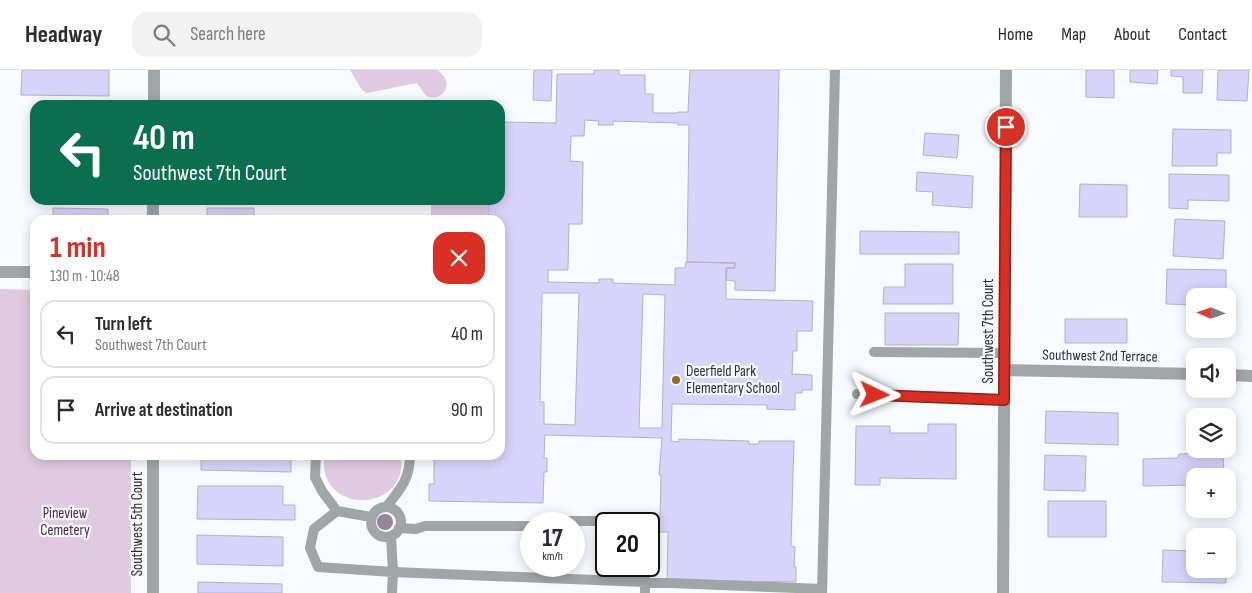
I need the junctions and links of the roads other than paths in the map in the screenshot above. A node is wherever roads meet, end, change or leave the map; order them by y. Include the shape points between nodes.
1 (154, 70) edge
2 (835, 70) edge
3 (1006, 70) edge
4 (154, 100) edge
5 (0, 272) edge
6 (30, 272) edge
7 (874, 352) dead end
8 (1004, 354) junction
9 (1005, 370) junction
10 (1186, 374) edge
11 (1236, 375) edge
12 (1252, 376) edge
13 (857, 394) dead end
14 (1004, 400) junction
15 (153, 460) edge
16 (316, 460) edge
17 (410, 460) edge
18 (387, 506) junction
19 (337, 511) junction
20 (371, 517) junction
21 (520, 526) edge
22 (399, 528) junction
23 (391, 536) junction
24 (393, 572) junction
25 (645, 577) edge
26 (645, 581) junction
27 (822, 591) edge
28 (153, 593) edge
29 (392, 593) edge
30 (645, 593) edge
31 (1003, 593) edge

1 - 4 street
2 - 27 lane
3 - 8 street, Southwest 7th Court
5 - 6 street
7 - 8 lane
8 - 9 street, Southwest 7th Court
9 - 10 street, Southwest 2nd Terrace
9 - 14 street, Southwest 7th Court
11 - 12 street
13 - 14 lane
14 - 31 street, Southwest 7th Court
15 - 28 street, Southwest 5th Court
16 - 19 lane via 315,477
17 - 18 lane via 408,475
18 - 20 lane via 377,509
18 - 22 lane via 400,515
19 - 20 lane
19 - 24 lane via 314,529 310,548 318,567
20 - 23 lane via 371,527 377,535
21 - 22 lane
22 - 23 lane
23 - 24 lane
24 - 26 lane
24 - 29 lane
25 - 26 lane
26 - 27 lane
26 - 30 lane

